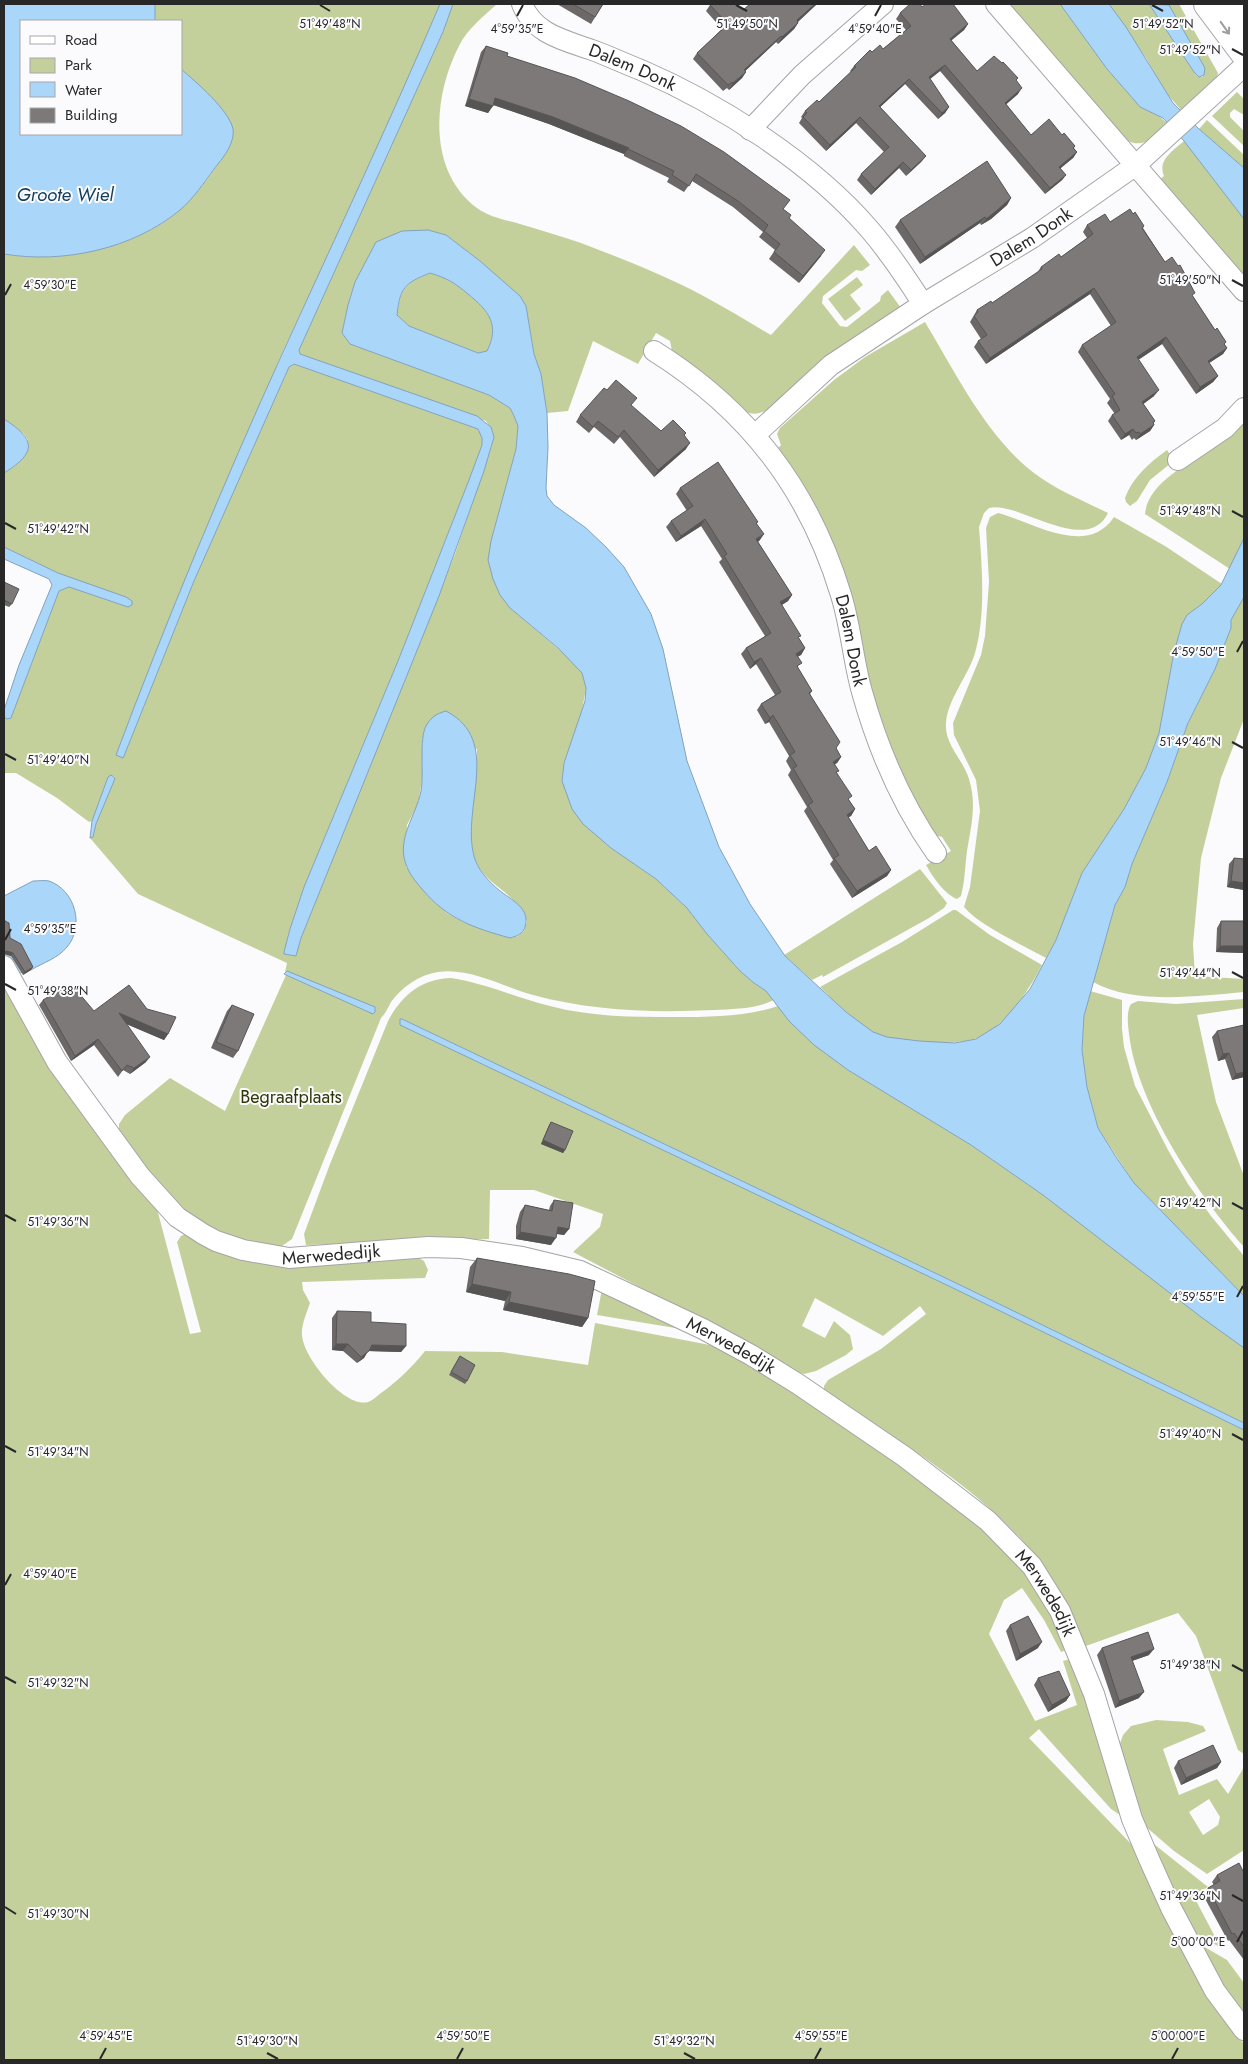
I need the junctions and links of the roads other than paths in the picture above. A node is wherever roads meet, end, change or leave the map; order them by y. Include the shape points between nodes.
1 (522, 4) edge
2 (883, 4) edge
3 (996, 4) edge
4 (1208, 4) edge
5 (1231, 4) edge
6 (1244, 18) edge
7 (1244, 52) edge
8 (1244, 66) edge
9 (750, 130) junction
10 (1136, 165) junction
11 (1244, 291) edge
12 (923, 304) junction
13 (654, 352) dead end
14 (1244, 408) edge
15 (755, 435) junction
16 (1178, 460) dead end
17 (936, 853) dead end
18 (4, 966) edge
19 (1244, 2030) edge

1 - 9 street, Dalem Donk via 538,27 550,35 683,90
2 - 9 street via 802,75
3 - 10 street
4 -> 7 street
5 - 6 street
8 - 10 street, Dalem Donk
9 - 12 street, Dalem Donk via 832,191 870,230
10 - 11 street
10 - 12 street, Dalem Donk via 1032,238
12 - 15 street, Dalem Donk via 831,365
13 - 15 street, Dalem Donk via 710,391
14 - 16 street via 1225,428
15 - 17 street, Dalem Donk via 785,474 822,543 842,598 871,722 910,812
18 - 19 street, Merwededijk via 57,1062 140,1176 177,1217 203,1234 243,1250 290,1258 428,1247 461,1248 531,1258 580,1271 751,1355 906,1458 988,1521 1032,1566 1060,1611 1094,1694 1132,1819 1149,1859 1215,1991

